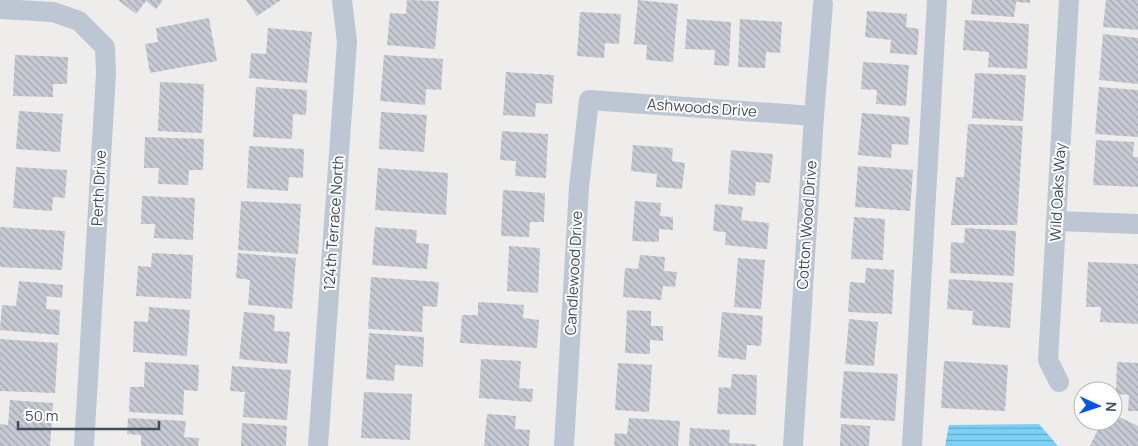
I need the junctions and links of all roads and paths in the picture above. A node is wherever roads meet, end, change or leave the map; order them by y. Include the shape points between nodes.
1 (342, 0) edge
2 (938, 0) edge
3 (1070, 0) edge
4 (823, 4) dead end
5 (0, 9) edge
6 (589, 100) joint
7 (814, 116) junction
8 (1056, 221) junction
9 (1138, 224) edge
10 (1060, 382) dead end
11 (84, 446) edge
12 (318, 446) edge
13 (564, 446) edge
14 (793, 446) edge
15 (912, 446) edge

1 - 12 street, 124th Terrace North via 347,42
2 - 15 street
3 - 8 street, Wild Oaks Way
4 - 7 street, Cotton Wood Drive
5 - 11 street, Perth Drive via 53,12 79,21 105,47
6 - 7 street, Ashwoods Drive
6 - 13 street, Candlewood Drive via 579,187
7 - 14 street, Cotton Wood Drive
8 - 9 street
8 - 10 street, Wild Oaks Way via 1048,360

